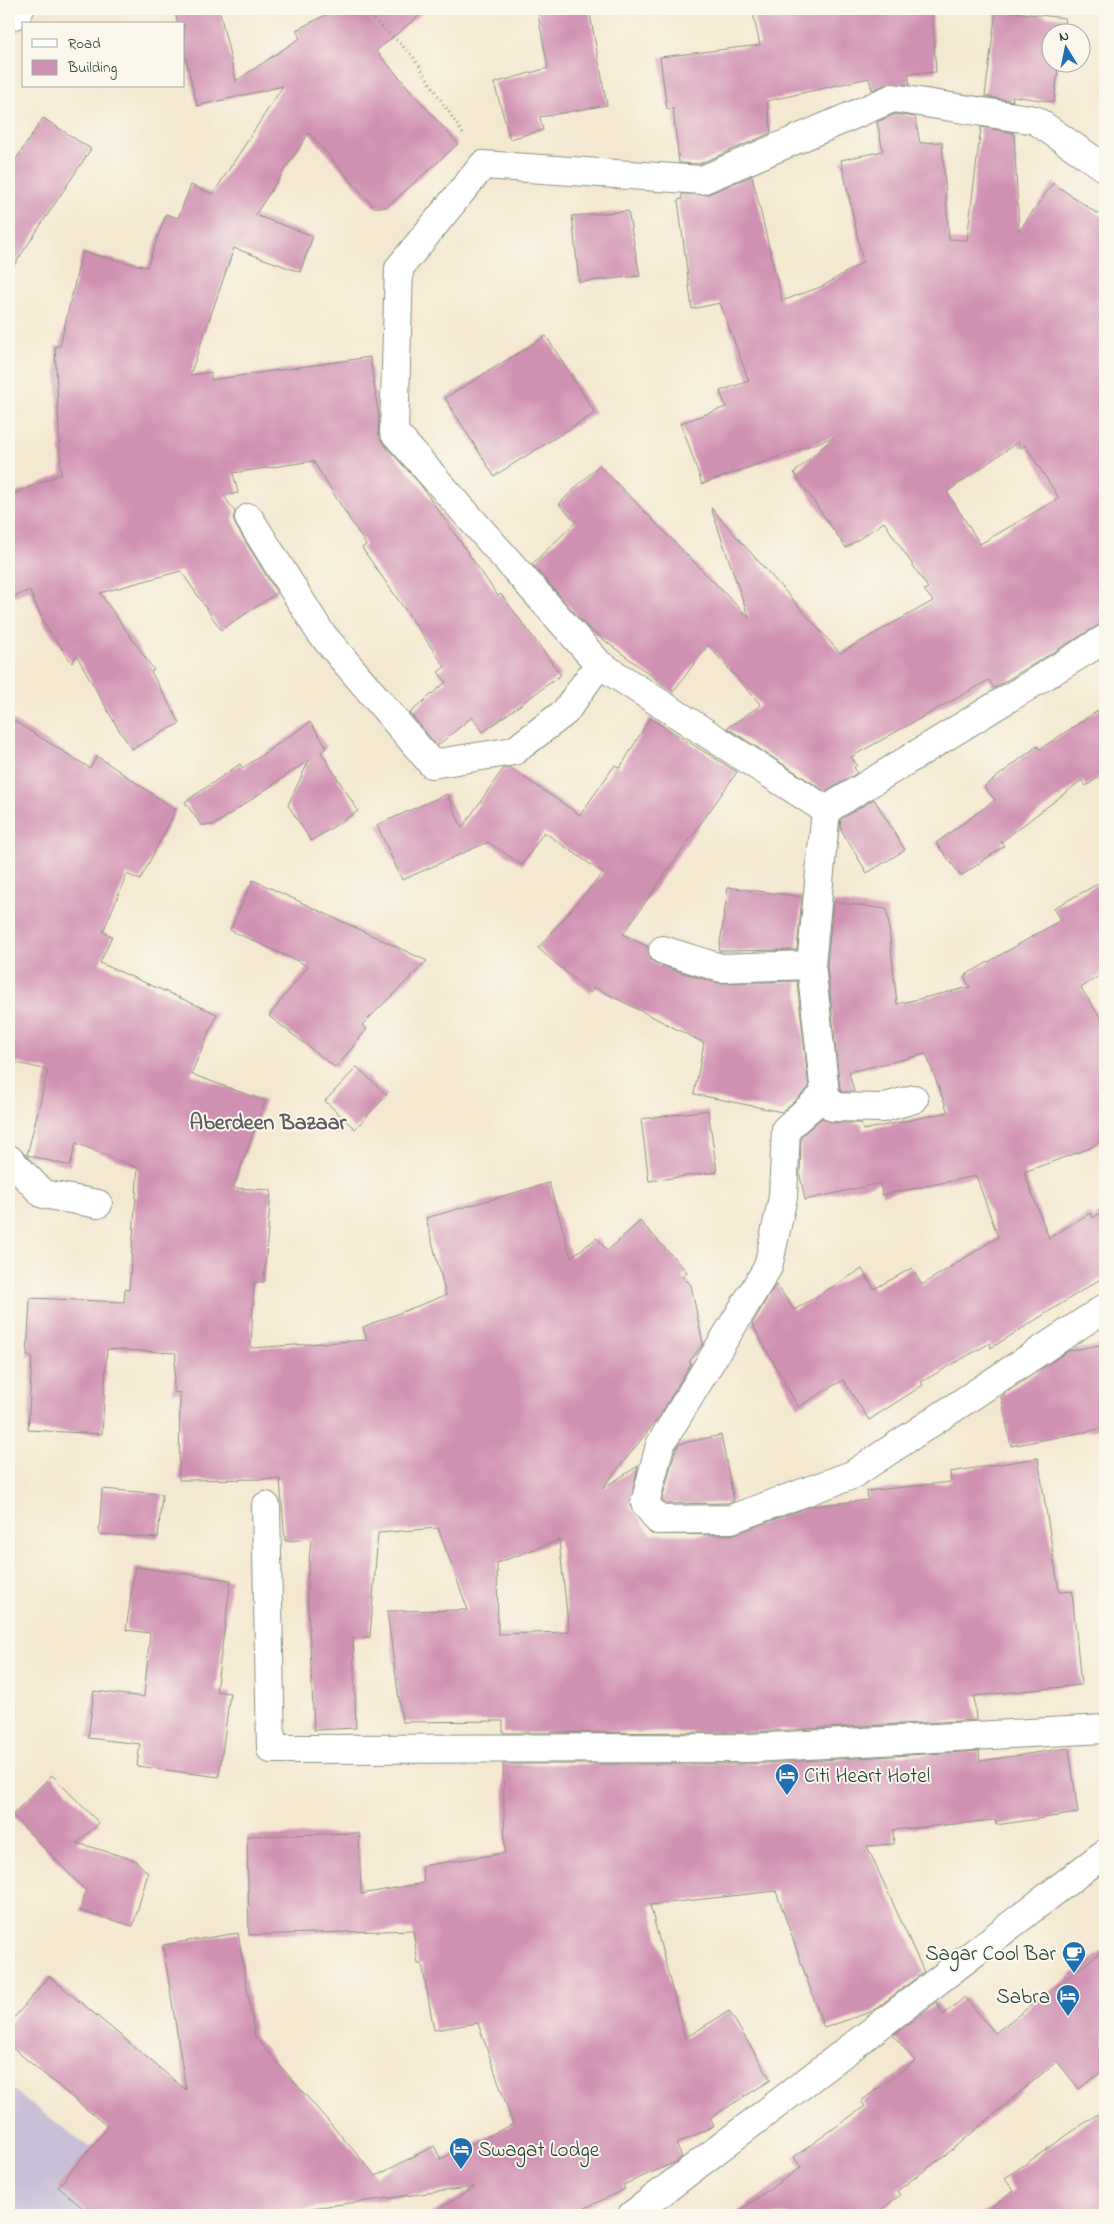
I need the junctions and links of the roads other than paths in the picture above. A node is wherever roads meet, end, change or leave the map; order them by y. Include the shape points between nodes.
1 (20, 9) edge
2 (9, 17) edge
3 (1105, 168) edge
4 (249, 518) dead end
5 (1105, 638) edge
6 (599, 664) junction
7 (826, 810) junction
8 (663, 950) dead end
9 (811, 965) junction
10 (825, 1094) junction
11 (914, 1099) dead end
12 (9, 1159) edge
13 (98, 1204) dead end
14 (1105, 1308) edge
15 (266, 1506) dead end
16 (1105, 1729) edge
17 (1105, 1853) edge
18 (632, 2215) edge

1 - 2 street
3 - 6 street via 1035,120 893,98 702,180 483,165 399,268 394,432
4 - 6 street via 320,632 432,764 514,751 565,712
5 - 7 street
6 - 7 street
7 - 9 street
8 - 9 street via 721,968
9 - 10 street
10 - 11 street via 833,1107 882,1108
10 - 14 street via 786,1130 783,1198 768,1267 660,1445 646,1503 658,1520 731,1519 852,1475
12 - 13 street via 43,1194
15 - 16 street via 271,1750 750,1748
17 - 18 street

